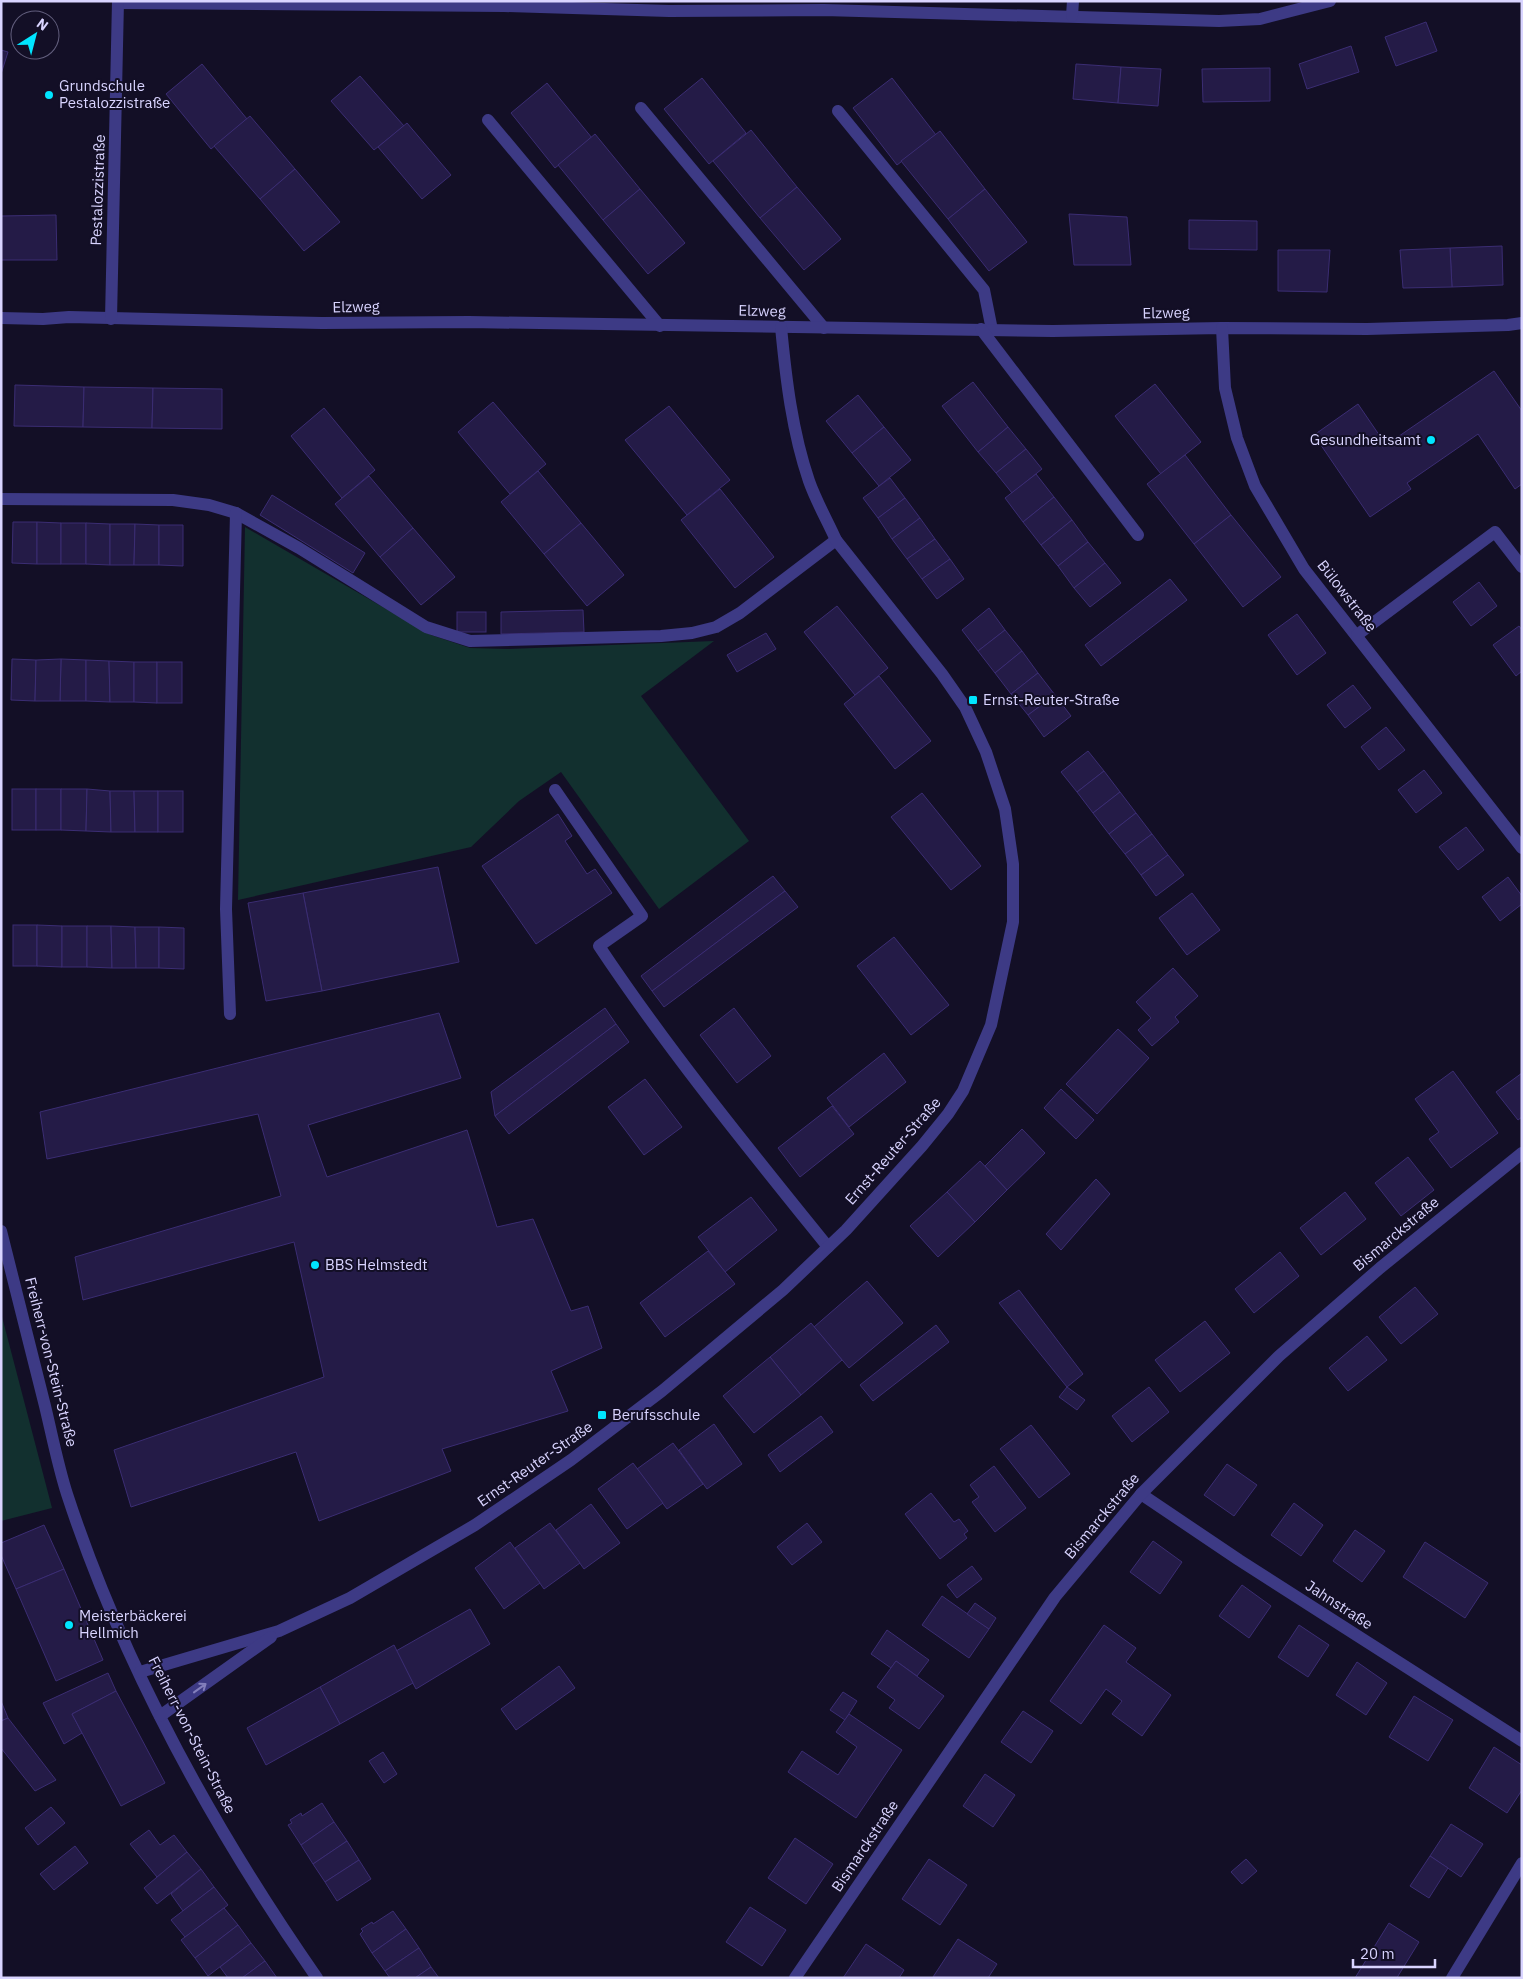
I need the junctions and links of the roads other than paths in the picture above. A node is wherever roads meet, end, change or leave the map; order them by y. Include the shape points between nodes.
1 (1073, 1) edge
2 (1330, 1) edge
3 (118, 2) edge
4 (1072, 16) junction
5 (641, 108) dead end
6 (838, 111) dead end
7 (488, 120) dead end
8 (1, 318) edge
9 (111, 319) junction
10 (1522, 322) edge
11 (660, 326) junction
12 (781, 327) junction
13 (824, 328) junction
14 (1222, 328) junction
15 (986, 329) junction
16 (1, 499) edge
17 (236, 513) junction
18 (1138, 535) dead end
19 (836, 540) junction
20 (1522, 567) edge
21 (1357, 636) junction
22 (555, 790) dead end
23 (1522, 848) edge
24 (230, 1014) dead end
25 (1522, 1153) edge
26 (1, 1231) edge
27 (828, 1247) junction
28 (1141, 1494) junction
29 (279, 1631) junction
30 (140, 1672) junction
31 (160, 1716) junction
32 (1522, 1741) edge
33 (1522, 1863) edge
34 (317, 1978) edge
35 (795, 1978) edge
36 (1452, 1978) edge

1 - 4 street
2 - 4 street via 1252,19
3 - 4 street
3 - 9 street, Pestalozzistraße
5 - 13 street
6 - 15 street via 984,290
7 - 11 street
8 - 9 street, Elzweg
9 - 11 street, Elzweg
10 - 14 street, Elzweg via 1367,329
11 - 12 street, Elzweg
12 - 13 street, Elzweg
12 - 19 street, Ernst-Reuter-Straße via 795,433 809,482
13 - 15 street, Elzweg
14 - 15 street, Elzweg
14 - 21 street, Bülowstraße via 1226,388 1237,438 1255,486 1304,569
15 - 18 street
16 - 17 street via 173,500
17 - 19 street via 426,626 470,641 662,636 716,628
17 - 24 street via 226,909
19 - 27 street, Ernst-Reuter-Straße via 965,707 986,752 1005,810 1014,892 1013,922 991,1025 963,1091 922,1146
20 - 21 street via 1495,532
21 - 23 street, Bülowstraße
22 - 27 street via 642,916 599,946 720,1113
25 - 28 street, Bismarckstraße via 1432,1224 1279,1356
26 - 30 street, Freiherr-von-Stein-Straße via 66,1492 97,1577
27 - 29 street, Ernst-Reuter-Straße via 702,1359 621,1424 507,1505 350,1598
28 - 32 street, Jahnstraße
28 - 35 street, Bismarckstraße via 1055,1598
29 - 30 street, Ernst-Reuter-Straße
31 -> 29 street, Ernst-Reuter-Straße
30 - 31 street, Freiherr-von-Stein-Straße
31 - 34 street, Freiherr-von-Stein-Straße via 219,1824
33 - 36 street

